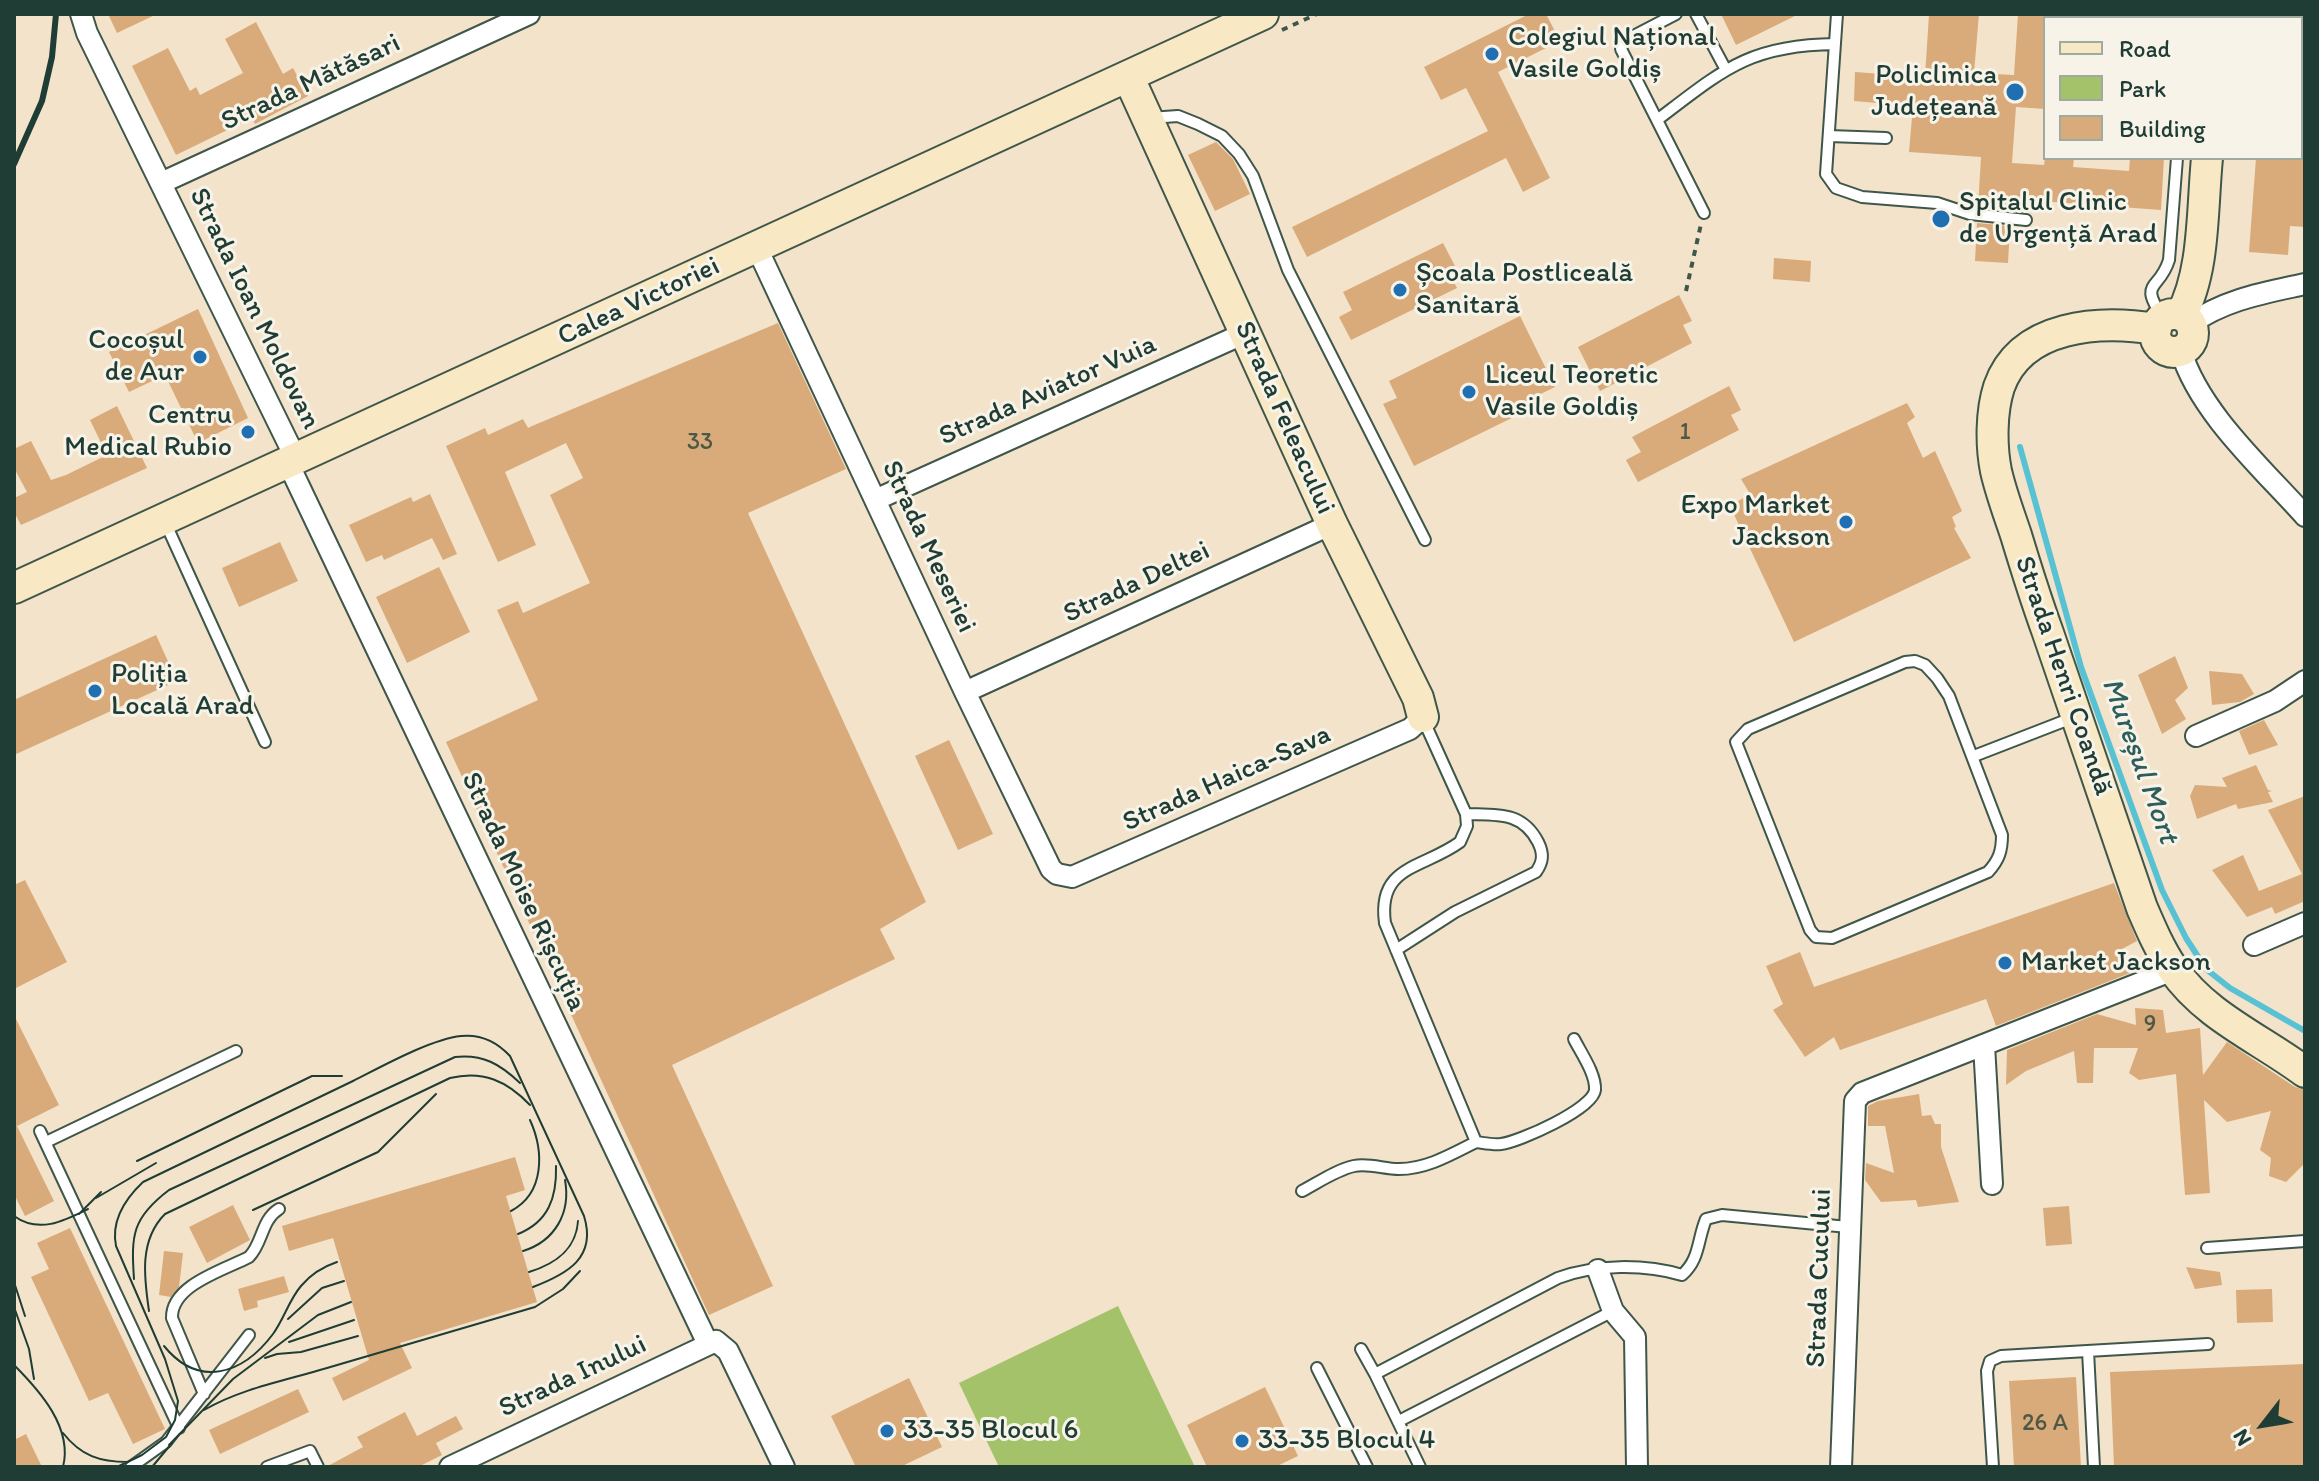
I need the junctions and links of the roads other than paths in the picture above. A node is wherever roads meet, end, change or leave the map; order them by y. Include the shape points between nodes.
1 (81, 14) edge
2 (529, 14) edge
3 (1263, 14) edge
4 (1676, 14) edge
5 (1696, 14) edge
6 (1837, 14) edge
7 (1835, 44) junction
8 (1726, 70) junction
9 (1128, 76) junction
10 (1147, 118) junction
11 (1657, 120) junction
12 (1829, 136) junction
13 (1886, 138) dead end
14 (2177, 160) edge
15 (2207, 160) edge
16 (161, 183) junction
17 (1704, 213) road end
18 (2026, 220) dead end
19 (757, 248) junction
20 (2305, 284) edge
21 (2174, 327) junction
22 (1245, 333) junction
23 (292, 461) junction
24 (875, 500) junction
25 (2305, 516) edge
26 (164, 520) junction
27 (1332, 524) junction
28 (1425, 540) dead end
29 (14, 588) edge
30 (2305, 681) edge
31 (965, 692) junction
32 (2076, 716) junction
33 (1423, 717) junction
34 (2196, 736) dead end
35 (265, 742) dead end
36 (1974, 756) junction
37 (1466, 814) junction
38 (1051, 869) joint
39 (2305, 923) edge
40 (2254, 945) dead end
41 (1396, 950) junction
42 (2173, 970) junction
43 (1574, 1039) dead end
44 (1984, 1045) junction
45 (236, 1051) dead end
46 (2305, 1072) edge
47 (40, 1131) dead end
48 (46, 1142) junction
49 (1476, 1142) junction
50 (1992, 1184) dead end
51 (1302, 1191) dead end
52 (279, 1209) dead end
53 (1848, 1227) junction
54 (2305, 1241) edge
55 (2207, 1248) dead end
56 (1598, 1270) junction
57 (1613, 1311) junction
58 (249, 1335) dead end
59 (714, 1344) junction
60 (2208, 1344) dead end
61 (1361, 1349) dead end
62 (2088, 1351) junction
63 (1317, 1368) dead end
64 (1375, 1374) junction
65 (204, 1394) junction
66 (1399, 1421) junction
67 (179, 1428) junction
68 (131, 1467) edge
69 (267, 1467) edge
70 (318, 1467) edge
71 (450, 1467) edge
72 (784, 1467) edge
73 (1367, 1467) edge
74 (1420, 1467) edge
75 (1637, 1467) edge
76 (1841, 1467) edge
77 (1993, 1467) edge
78 (2094, 1467) edge

1 - 16 street, Strada Ioan Moldovan
2 - 16 street, Strada Mătăsari
3 - 9 street, Calea Victoriei
4 - 11 lane via 1621,44
5 - 8 lane
6 - 7 lane
7 - 8 lane via 1784,46
7 - 12 lane
8 - 11 lane
9 - 10 street, Strada Feleacului
9 - 19 street, Calea Victoriei
10 - 22 street, Strada Feleacului
10 - 28 lane via 1178,116 1222,136 1239,154 1253,176 1288,270
11 - 17 lane
12 - 13 lane
12 - 18 lane via 1828,179 1836,188
14 - 21 lane via 2169,260 2150,288
15 - 21 street via 2195,279
16 - 23 street, Strada Ioan Moldovan
19 - 23 street, Calea Victoriei
19 - 24 street, Strada Meseriei
20 - 21 street via 2233,301
21 - 25 street via 2191,379 2210,408
21 - 32 street, Strada Henri Coandă via 2088,326 2054,335 2023,351 1999,388 1996,471
22 - 24 street, Strada Aviator Vuia
22 - 27 street, Strada Feleacului
23 - 26 street, Calea Victoriei
23 - 59 street, Strada Moise Rișcuția
24 - 31 street, Strada Meseriei
26 - 29 street, Calea Victoriei
26 - 35 lane
27 - 31 street, Strada Deltei
27 - 33 street, Strada Feleacului
30 - 34 street via 2275,701
31 - 38 street, Strada Meseriei
32 - 36 lane
32 - 42 street, Strada Henri Coandă via 2142,908
33 - 37 lane
33 - 38 street, Strada Haica-Sava via 1410,729 1072,877
36 - 36 lane via 1949,696 1925,665 1915,661 1738,737 1739,756 1816,937 1832,938 1988,872 1998,862 2002,835
37 - 41 lane via 1460,842 1399,875 1384,896 1385,923
37 - 41 lane via 1522,821 1541,847 1541,865
39 - 40 street
41 - 49 lane
42 - 44 street
42 - 46 street, Strada Henri Coandă via 2204,1004
43 - 49 lane via 1595,1090 1590,1101 1514,1141
44 - 50 street
44 - 53 street, Strada Cucului via 1862,1093 1855,1101
45 - 48 lane
47 - 48 lane
48 - 67 lane
49 - 51 lane via 1421,1166 1357,1165
52 - 65 lane via 268,1218 255,1252 196,1283 172,1309
53 - 56 lane via 1722,1215 1706,1219 1695,1263 1682,1275 1647,1268
53 - 76 street, Strada Cucului
54 - 55 lane
56 - 57 street
56 - 64 lane via 1558,1278
57 - 66 lane
57 - 75 street via 1635,1337
58 - 65 lane
59 - 71 street, Strada Inului
59 - 72 street, Strada Moise Rișcuția via 728,1351
60 - 62 lane
61 - 64 lane
62 - 77 lane via 1990,1361
62 - 78 lane
63 - 73 lane
64 - 66 lane
65 - 67 lane
66 - 74 lane
67 - 68 lane
69 - 70 lane via 310,1451

